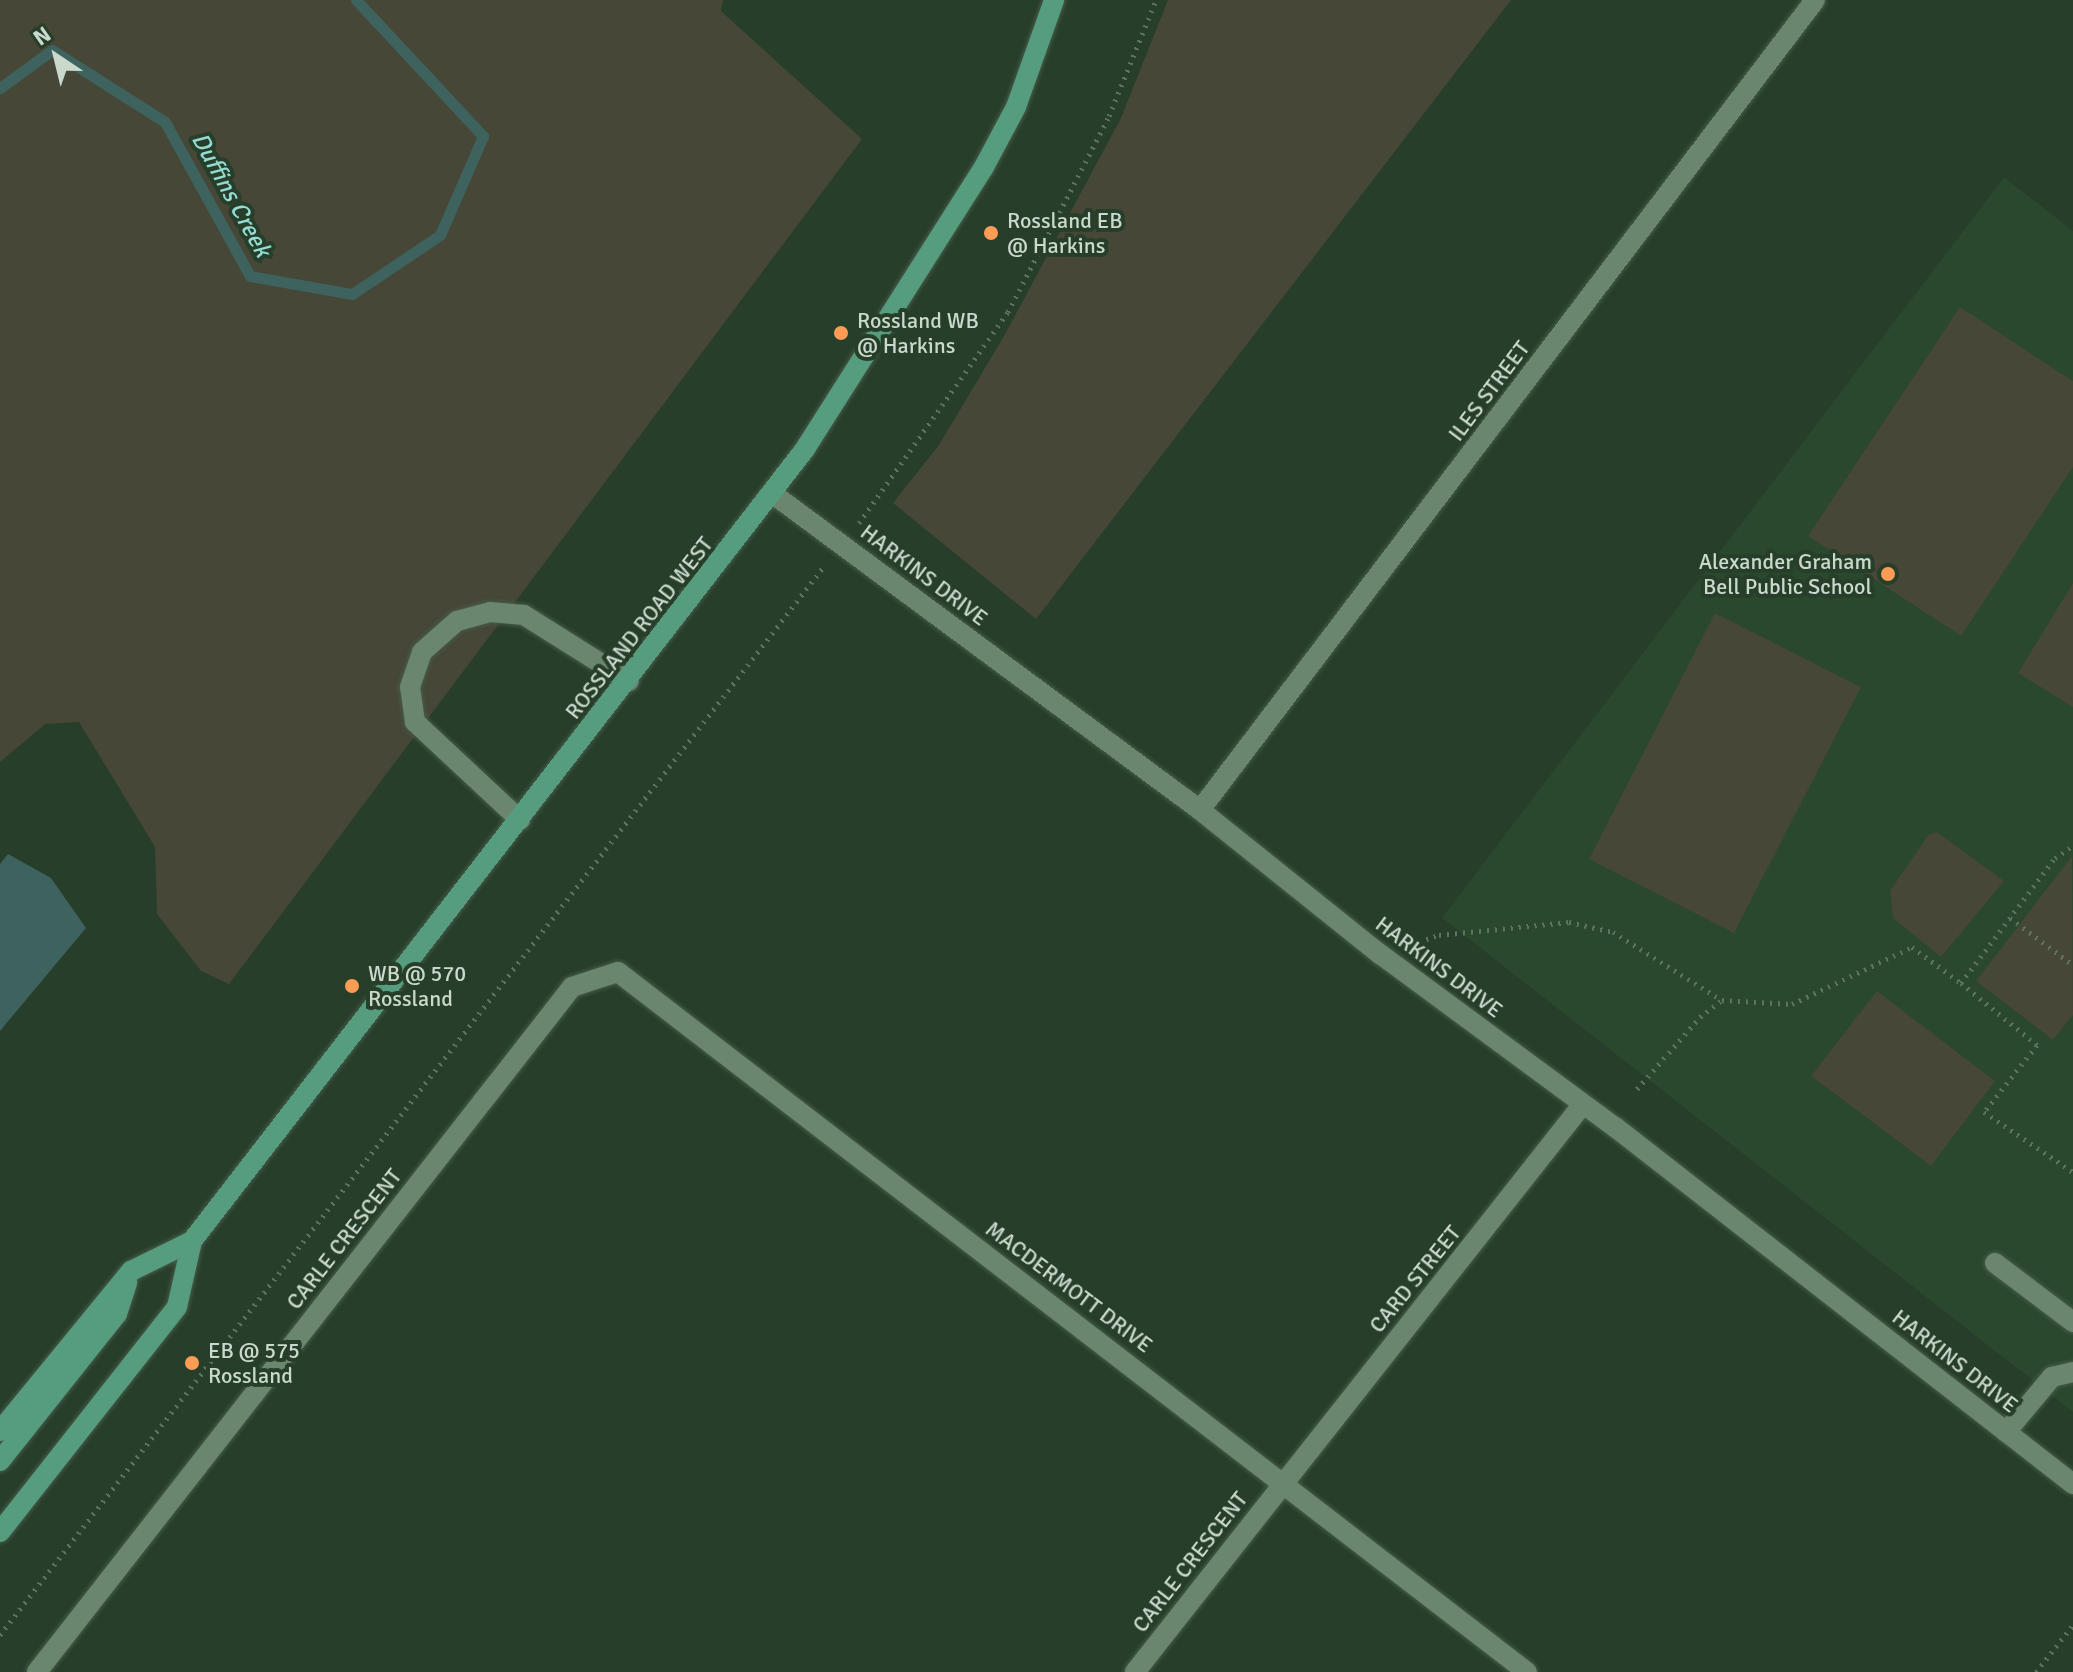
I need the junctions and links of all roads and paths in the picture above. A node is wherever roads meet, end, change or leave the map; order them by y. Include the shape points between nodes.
1 (1054, 0) edge
2 (1156, 0) edge
3 (1815, 0) edge
4 (773, 494) junction
5 (842, 544) junction
6 (629, 681) junction
7 (1200, 810) junction
8 (520, 820) junction
9 (2073, 846) edge
10 (2010, 918) junction
11 (1380, 954) junction
12 (2073, 965) edge
13 (1961, 983) junction
14 (572, 987) joint
15 (1722, 1000) junction
16 (1637, 1089) dead end
17 (1583, 1104) junction
18 (2073, 1172) edge
19 (192, 1241) junction
20 (1995, 1263) dead end
21 (131, 1271) junction
22 (2073, 1322) edge
23 (2073, 1372) edge
24 (0, 1431) edge
25 (2006, 1432) junction
26 (0, 1461) edge
27 (1283, 1482) junction
28 (2073, 1484) edge
29 (0, 1532) edge
30 (2073, 1625) edge
31 (0, 1635) edge
32 (37, 1672) edge
33 (1135, 1672) edge
34 (1527, 1672) edge
35 (2036, 1672) edge

1 - 4 main road, ROSSLAND ROAD WEST via 1016,107 984,167
2 - 5 path via 1109,116 1008,312
3 - 7 street, ILES STREET
4 - 5 street, HARKINS DRIVE
4 - 6 main road, ROSSLAND ROAD WEST
5 - 7 street, HARKINS DRIVE
5 - 31 path
6 - 8 main road, ROSSLAND ROAD WEST
6 - 8 street via 524,615 490,612 457,621 422,652 410,687 415,722
7 - 11 street, HARKINS DRIVE
8 - 19 main road, ROSSLAND ROAD WEST
9 - 10 path via 2055,858
10 - 12 path
10 - 13 path
11 - 15 path via 1439,935 1569,922 1613,932
11 - 17 street, HARKINS DRIVE
13 - 15 path via 1912,947 1792,1004
13 - 18 path via 2037,1045 1984,1112
14 - 27 street, MACDERMOTT DRIVE via 618,972
14 - 32 street, CARLE CRESCENT
15 - 16 path via 1700,1017
17 - 25 street, HARKINS DRIVE
17 - 27 street, CARD STREET
19 - 21 main road, ROSSLAND ROAD WEST
19 - 29 main road, ROSSLAND ROAD WEST via 177,1307
20 - 22 street
21 - 24 main road, ROSSLAND ROAD WEST
21 - 26 main road via 117,1314
23 - 25 street via 2052,1377
25 - 28 street, HARKINS DRIVE
27 - 33 street, CARLE CRESCENT
27 - 34 street, MACDERMOTT DRIVE
30 - 35 path

